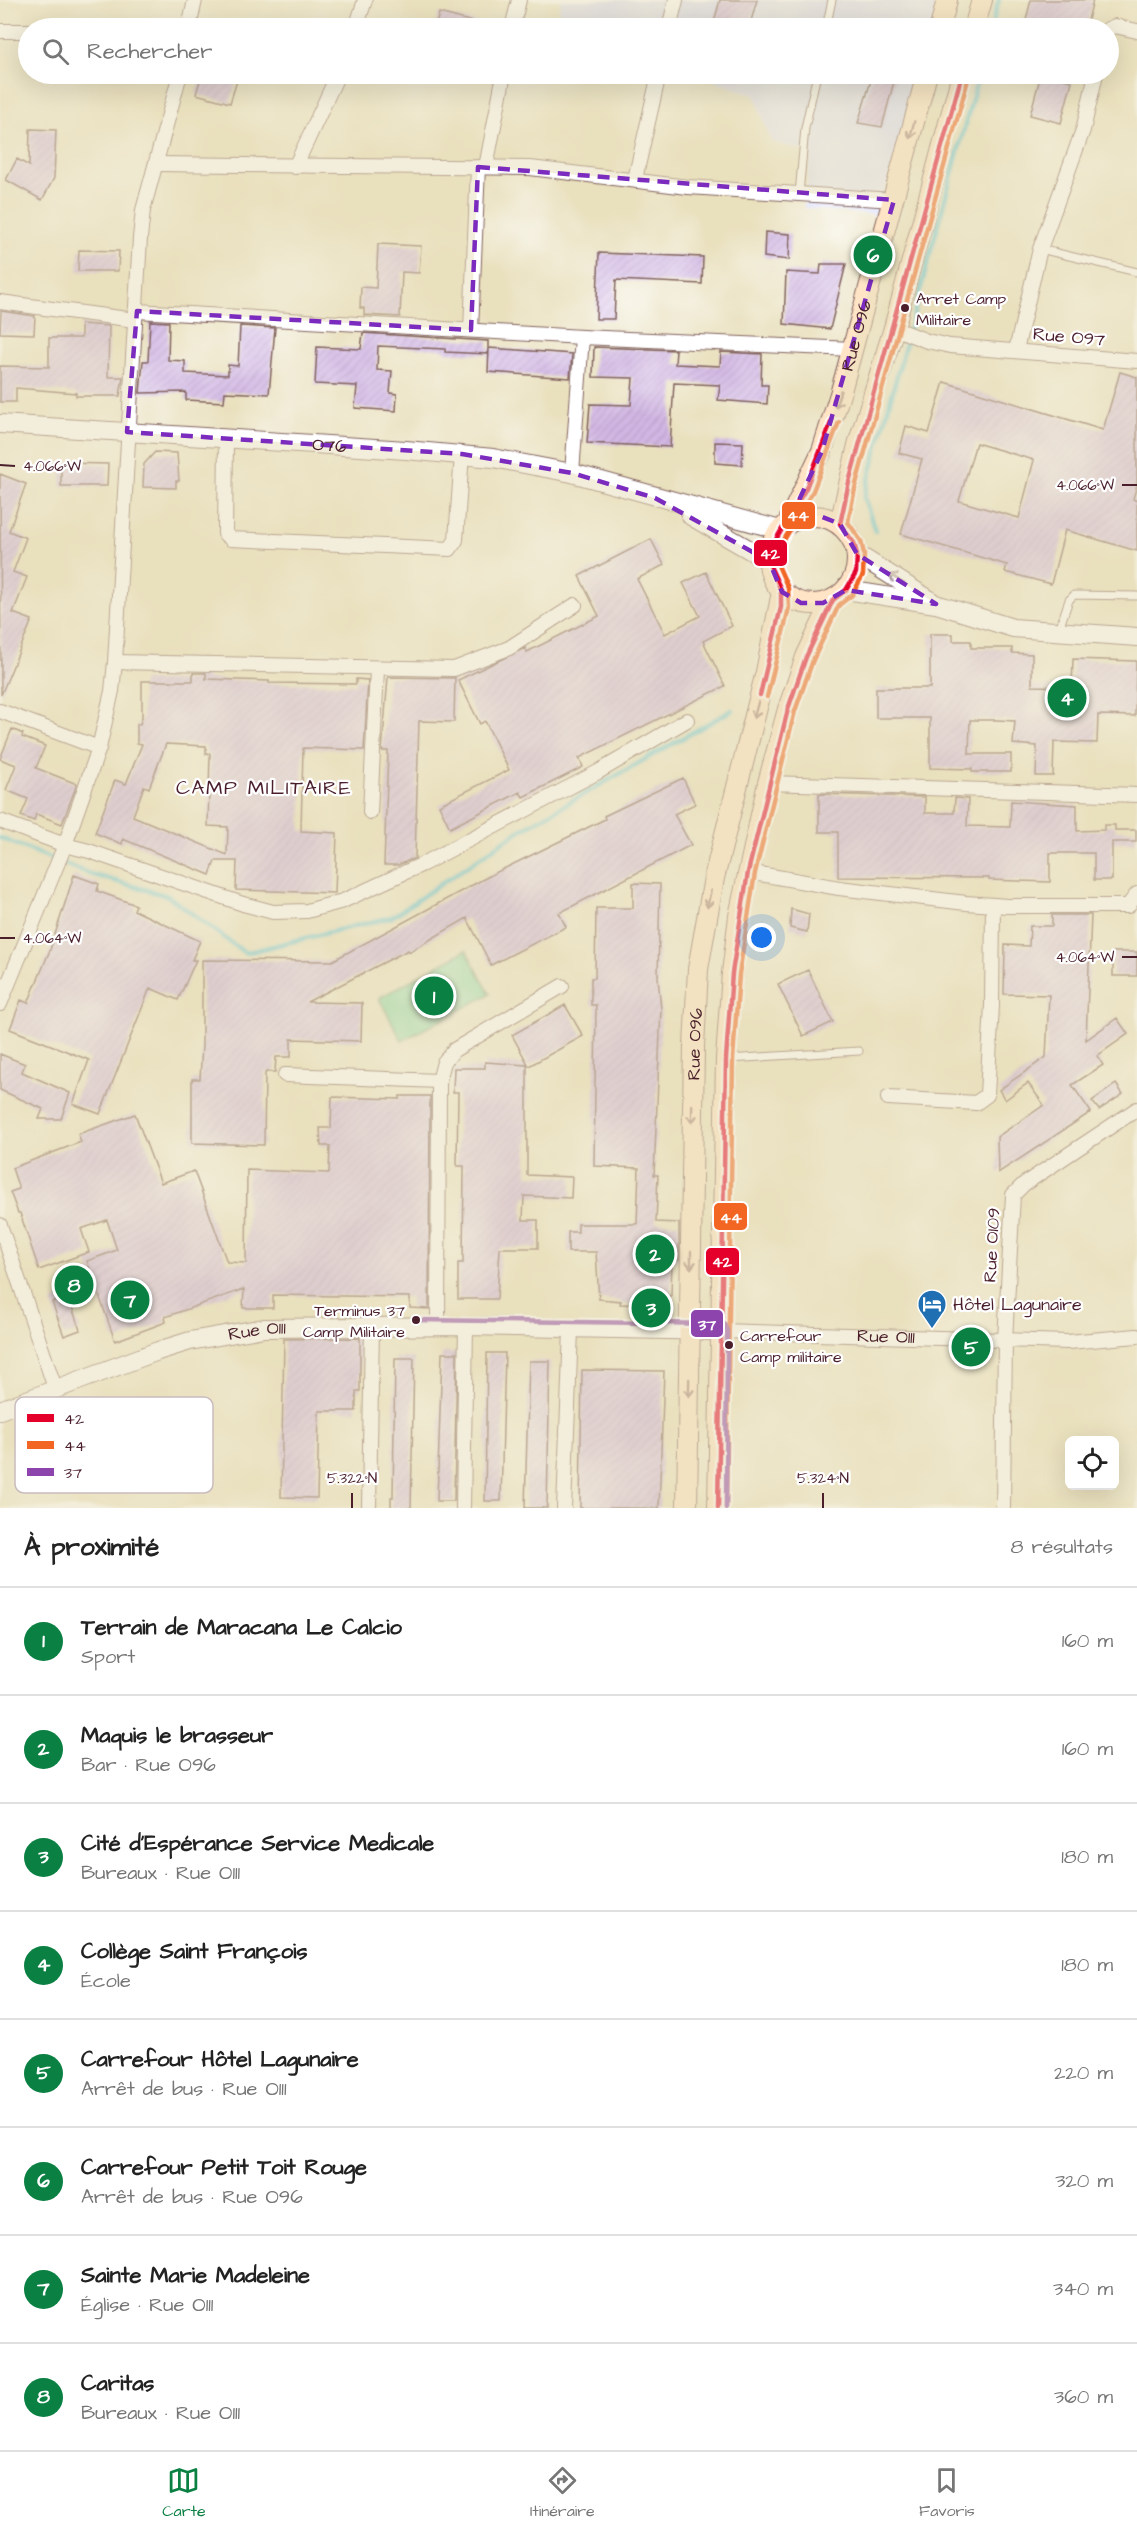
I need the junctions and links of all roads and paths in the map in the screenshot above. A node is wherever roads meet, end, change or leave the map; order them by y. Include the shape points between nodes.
1 (195, 0) edge
2 (365, 0) edge
3 (519, 0) edge
4 (676, 0) edge
5 (832, 0) edge
6 (947, 0) edge
7 (982, 0) edge
8 (191, 18) edge
9 (359, 18) edge
10 (514, 18) edge
11 (672, 18) edge
12 (828, 18) edge
13 (942, 18) edge
14 (977, 18) edge
15 (1119, 27) edge
16 (0, 31) edge
17 (18, 31) edge
18 (1137, 31) edge
19 (177, 84) edge
20 (333, 84) edge
21 (502, 84) edge
22 (657, 84) edge
23 (815, 84) edge
24 (924, 84) edge
25 (959, 84) edge
26 (1094, 84) edge
27 (156, 164) junction
28 (295, 167) junction
29 (482, 167) junction
30 (635, 179) junction
31 (799, 194) junction
32 (894, 200) junction
33 (1040, 249) junction
34 (1137, 272) edge
35 (0, 302) edge
36 (136, 316) junction
37 (894, 328) junction
38 (471, 330) junction
39 (582, 337) junction
40 (853, 349) junction
41 (1016, 350) junction
42 (1137, 361) edge
43 (0, 424) edge
44 (127, 432) junction
45 (226, 438) junction
46 (462, 454) junction
47 (572, 473) junction
48 (655, 498) junction
49 (840, 524) junction
50 (784, 527) junction
51 (857, 554) junction
52 (769, 561) junction
53 (782, 592) junction
54 (839, 595) junction
55 (1137, 596) edge
56 (936, 604) junction
57 (575, 605) dead end
58 (1059, 632) junction
59 (1137, 637) edge
60 (115, 662) junction
61 (377, 670) junction
62 (0, 711) edge
63 (687, 720) dead end
64 (99, 748) junction
65 (768, 783) junction
66 (1137, 795) edge
67 (370, 812) dead end
68 (0, 821) edge
69 (65, 845) junction
70 (748, 872) junction
71 (1137, 894) edge
72 (993, 905) junction
73 (562, 986) dead end
74 (0, 1004) edge
75 (859, 1051) dead end
76 (726, 1059) junction
77 (285, 1075) dead end
78 (440, 1081) junction
79 (888, 1098) dead end
80 (1137, 1109) edge
81 (0, 1225) edge
82 (372, 1326) junction
83 (466, 1326) junction
84 (438, 1327) junction
85 (571, 1330) junction
86 (690, 1330) junction
87 (720, 1331) junction
88 (1137, 1336) edge
89 (1005, 1340) junction
90 (55, 1388) junction
91 (32, 1397) edge
92 (15, 1404) edge
93 (0, 1410) edge
94 (369, 1508) edge
95 (463, 1508) edge
96 (564, 1508) edge
97 (687, 1508) edge
98 (718, 1508) edge
99 (1004, 1508) edge

1 - 8 street
2 - 9 street
3 - 10 street
4 - 11 street
5 - 12 lane
6 - 13 main road
7 - 14 main road
15 - 18 street
16 - 17 street
19 - 27 street
20 - 28 street
21 - 29 street
22 - 30 street
23 - 31 lane via 805,128
24 -> 32 main road, Rue O96
25 - 37 main road, Rue O96
26 - 33 street via 1083,130
27 - 28 street
27 - 36 street via 140,238
28 - 29 street
29 - 30 street
29 - 38 street
30 - 31 street via 688,187
31 - 32 street
32 - 40 main road, Rue O96
33 - 34 lane
33 - 41 street
35 - 36 street
36 - 38 street
36 - 44 street
37 - 41 street, Rue O97 via 950,346
37 - 49 main road, Rue O96 via 858,445
38 - 39 street
39 - 40 street
39 - 47 street
40 -> 50 main road, Rue O96 via 822,451
41 - 42 street, Rue O97
43 - 44 street, O76
44 - 45 street, O76
44 - 60 street
45 - 46 street, O76
45 - 46 street via 225,534 231,540 450,549 456,540
46 - 47 street, O76
47 - 48 street, O76
48 - 50 street
48 - 52 street
49 - 50 main road via 820,516 798,518
49 - 51 main road via 848,532
50 - 52 main road via 774,540
51 - 54 main road via 856,573
56 -> 51 street
52 - 53 main road
53 - 54 main road via 801,603 812,604
53 -> 86 main road, Rue O96 via 766,672 711,888 698,969 693,1046
54 - 56 street
54 - 65 main road, Rue O96 via 803,668
55 - 58 lane via 1074,595
56 - 58 street via 1004,626
57 - 61 street via 509,648 473,664 445,670
58 - 59 street
60 - 61 street
60 - 64 street
61 - 67 street
62 - 64 street
63 - 69 street via 598,772 423,864 343,901 307,911 273,912 243,904
64 - 69 street
65 - 66 street
65 - 70 main road, Rue O96
68 - 69 street
69 - 74 street
70 - 72 street via 840,888
70 - 76 main road, Rue O96 via 732,973
71 - 72 street via 1128,906
72 - 79 street via 987,1095 976,1103
73 - 78 street via 454,1050 444,1062
75 - 76 lane
76 - 87 main road, Rue O96
77 - 78 street
78 - 84 street
80 - 89 street, Rue O109 via 1013,1195
81 - 90 street
82 - 84 street, Rue O111
82 - 90 street, Rue O111 via 275,1328 221,1335 158,1351
82 - 94 street
83 - 84 street, Rue O111
83 - 85 street, Rue O111
83 - 95 street
85 - 86 street, Rue O111
85 - 96 street
86 - 87 street, Rue O111
86 -> 97 main road, Rue O96
87 - 89 street, Rue O111
87 - 98 main road, Rue O96
88 - 89 street, Rue O111 via 1068,1342
89 - 99 street
90 - 91 street, Rue O111
92 - 93 street, Rue O111

